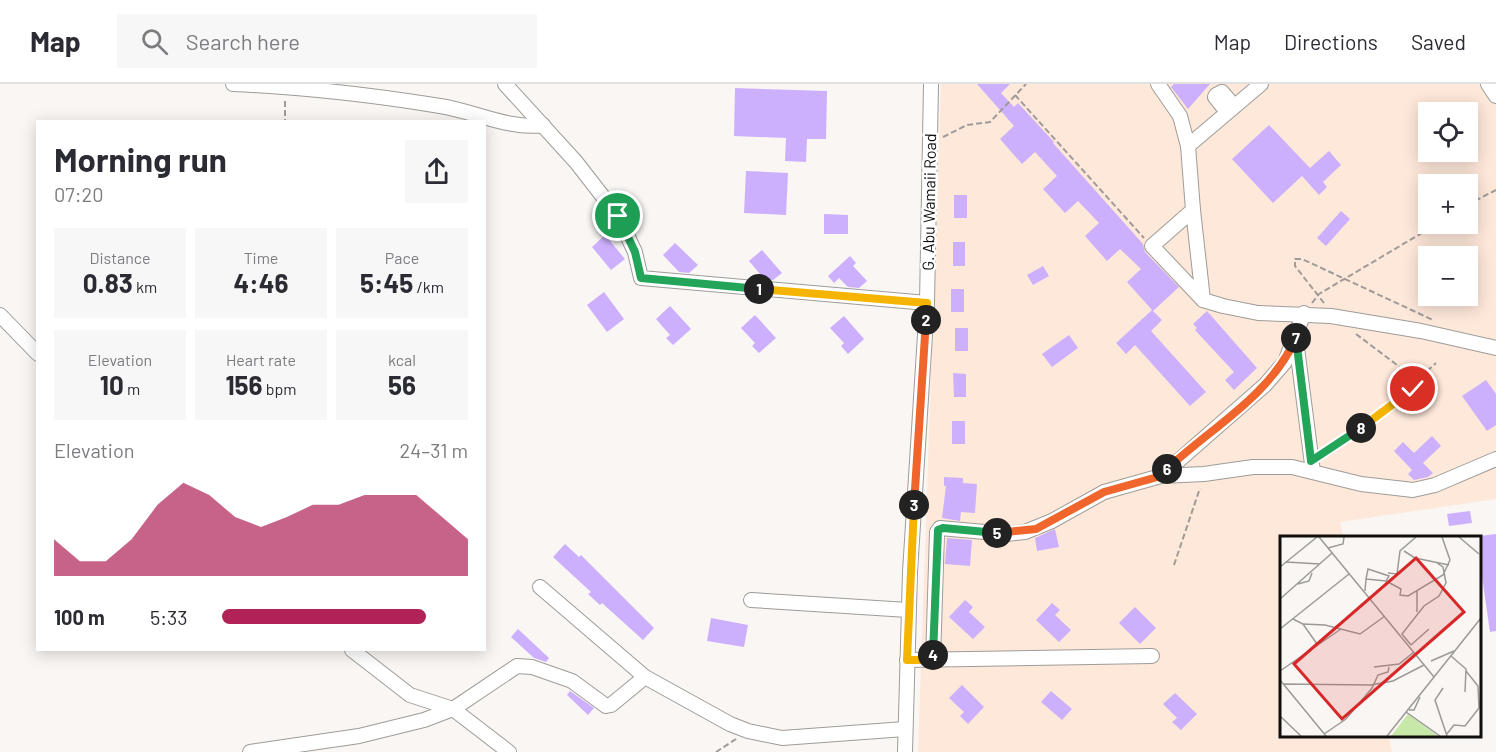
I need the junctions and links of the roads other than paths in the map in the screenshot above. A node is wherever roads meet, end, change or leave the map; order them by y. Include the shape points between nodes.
1 (233, 84) edge
2 (505, 84) edge
3 (931, 84) edge
4 (1158, 84) edge
5 (1261, 84) edge
6 (1488, 84) edge
7 (284, 85) edge
8 (1496, 96) edge
9 (543, 125) junction
10 (1188, 146) junction
11 (1193, 210) junction
12 (1203, 300) junction
13 (927, 303) junction
14 (1304, 313) junction
15 (0, 315) edge
16 (1296, 337) junction
17 (1496, 348) edge
18 (36, 352) edge
19 (1496, 459) edge
20 (1312, 466) junction
21 (1161, 476) junction
22 (540, 586) dead end
23 (751, 600) dead end
24 (908, 610) junction
25 (353, 651) edge
26 (1152, 656) dead end
27 (907, 660) junction
28 (933, 660) junction
29 (645, 677) junction
30 (453, 709) junction
31 (905, 729) junction
32 (250, 752) edge
33 (509, 752) edge
34 (905, 752) edge

1 - 7 street
2 - 9 street
3 - 13 street, G. Abu Wamaii Road
4 - 10 street via 1180,116
5 - 10 street
6 - 8 street
7 - 9 street via 440,106 526,128
9 - 13 street via 618,216 635,252 638,272 646,280
10 - 11 street
11 - 12 street
11 - 12 street via 1152,246
12 - 14 street via 1258,313
13 - 24 street, G. Abu Wamaii Road
14 - 16 street
14 - 17 street via 1421,331
15 - 18 street
16 - 20 street
16 - 21 street via 1285,362 1265,385
19 - 20 street via 1436,485 1413,490 1361,484
20 - 21 street via 1253,466
21 - 28 street via 1104,492 1025,532 940,528 934,569
22 - 29 street
23 - 24 street
24 - 27 street, G. Abu Wamaii Road
25 - 30 street via 410,695
26 - 28 street
27 - 28 street
27 - 31 street, G. Abu Wamaii Road
29 - 30 street via 606,706 572,681 517,666
29 - 31 street via 730,724 782,738
30 - 32 street via 397,728
30 - 33 street
31 - 34 street, G. Abu Wamaii Road

